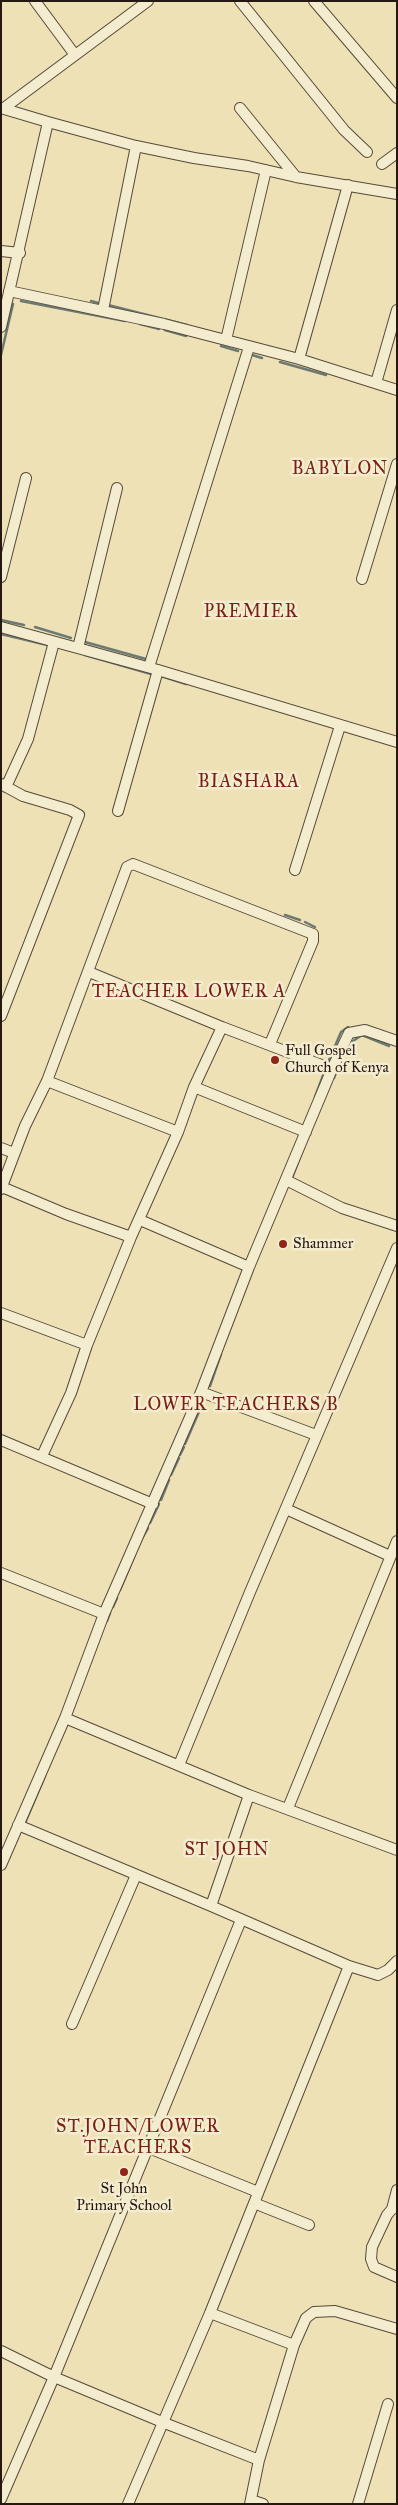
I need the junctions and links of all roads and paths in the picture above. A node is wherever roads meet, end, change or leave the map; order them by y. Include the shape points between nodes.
1 (35, 1) edge
2 (240, 1) edge
3 (314, 1) edge
4 (146, 2) edge
5 (75, 55) junction
6 (397, 98) edge
7 (2, 108) edge
8 (240, 108) dead end
9 (48, 122) junction
10 (136, 146) junction
11 (368, 152) dead end
12 (397, 153) edge
13 (382, 164) dead end
14 (266, 170) junction
15 (296, 177) junction
16 (348, 185) junction
17 (397, 194) edge
18 (1, 251) edge
19 (20, 253) junction
20 (9, 291) junction
21 (103, 310) junction
22 (397, 310) edge
23 (1, 326) edge
24 (226, 340) junction
25 (248, 347) junction
26 (299, 359) junction
27 (376, 383) junction
28 (397, 390) edge
29 (397, 464) edge
30 (26, 478) dead end
31 (117, 488) dead end
32 (1, 577) edge
33 (362, 579) dead end
34 (1, 628) edge
35 (54, 642) junction
36 (78, 648) junction
37 (153, 669) junction
38 (340, 726) junction
39 (397, 742) edge
40 (4, 786) edge
41 (118, 811) dead end
42 (295, 870) dead end
43 (89, 972) junction
44 (1, 1016) edge
45 (222, 1027) junction
46 (397, 1041) edge
47 (270, 1044) junction
48 (332, 1069) junction
49 (47, 1081) junction
50 (194, 1087) junction
51 (178, 1132) junction
52 (306, 1132) junction
53 (1, 1148) edge
54 (14, 1153) junction
55 (286, 1180) junction
56 (2, 1188) edge
57 (140, 1220) junction
58 (397, 1226) edge
59 (131, 1237) junction
60 (397, 1248) edge
61 (249, 1267) junction
62 (1, 1313) edge
63 (86, 1345) junction
64 (201, 1392) junction
65 (316, 1435) junction
66 (1, 1440) edge
67 (42, 1456) junction
68 (153, 1504) junction
69 (286, 1509) junction
70 (397, 1541) edge
71 (390, 1556) junction
72 (1, 1573) edge
73 (104, 1614) junction
74 (65, 1718) junction
75 (179, 1765) junction
76 (249, 1795) junction
77 (288, 1808) junction
78 (18, 1825) junction
79 (397, 1850) edge
80 (1, 1865) edge
81 (136, 1875) junction
82 (211, 1906) junction
83 (241, 1920) junction
84 (397, 1961) edge
85 (348, 1966) junction
86 (72, 2024) dead end
87 (149, 2148) junction
88 (397, 2190) edge
89 (258, 2192) junction
90 (254, 2203) junction
91 (394, 2208) edge
92 (309, 2225) dead end
93 (397, 2276) edge
94 (210, 2313) junction
95 (397, 2329) edge
96 (294, 2345) junction
97 (1, 2351) edge
98 (54, 2377) junction
99 (388, 2404) dead end
100 (162, 2422) junction
101 (259, 2460) junction
102 (1, 2499) edge
103 (250, 2502) edge
104 (128, 2504) edge
105 (263, 2504) edge
106 (358, 2504) edge

1 - 5 street
2 - 11 street via 344,130
3 - 6 street
4 - 5 street
5 - 7 street
7 - 9 street
8 - 15 street
9 - 10 street
9 - 19 street
10 - 14 street
10 - 21 street
12 - 13 street
14 - 15 street
14 - 24 street
15 - 16 street
16 - 17 street
16 - 26 street
18 - 19 street
19 - 20 street
20 - 21 street
20 - 23 street
21 - 24 street
22 - 27 street
24 - 25 street
25 - 26 street
25 - 37 street
26 - 27 street
27 - 28 street
29 - 33 street
30 - 32 street
31 - 36 street
34 - 35 street
35 - 36 street
35 - 40 street via 28,739
36 - 37 street
37 - 38 street
37 - 41 street
38 - 39 street
38 - 42 street
40 - 44 street via 79,815
43 - 45 street
43 - 47 street via 127,867 133,864 298,928 313,934 312,941
43 - 49 street
45 - 47 street
45 - 50 street
46 - 48 street via 366,1030 349,1033
47 - 48 street
48 - 52 street
49 - 51 street
49 - 54 street
50 - 51 street
50 - 52 street
51 - 57 street
52 - 55 street
53 - 54 street
54 - 56 street
55 - 58 street via 342,1208
55 - 61 street
56 - 59 street
57 - 59 street
57 - 61 street
59 - 63 street
60 - 65 street
61 - 64 street
62 - 63 street
63 - 67 street via 71,1393
64 - 65 street
64 - 68 street
65 - 69 street
66 - 67 street
67 - 68 street
68 - 73 street
69 - 71 street
69 - 75 street
70 - 71 street
71 - 77 street
72 - 73 street
73 - 74 street
74 - 75 street
74 - 78 street
75 - 76 street
76 - 77 street
76 - 82 street
77 - 79 street
78 - 80 street
78 - 81 street
81 - 82 street
81 - 86 street
82 - 83 street
83 - 85 street
83 - 87 street
84 - 85 street via 378,1975
85 - 89 street
87 - 89 street
87 - 98 street
88 - 91 street
89 - 90 street
90 - 92 street
90 - 94 street
91 - 93 street via 372,2247 371,2260 374,2267
94 - 96 street
94 - 100 street
95 - 96 street via 335,2311 314,2312 306,2318
96 - 101 street
97 - 98 street
98 - 100 street
98 - 102 street
99 - 106 street
100 - 101 street
100 - 104 street
101 - 103 street
103 - 105 street

